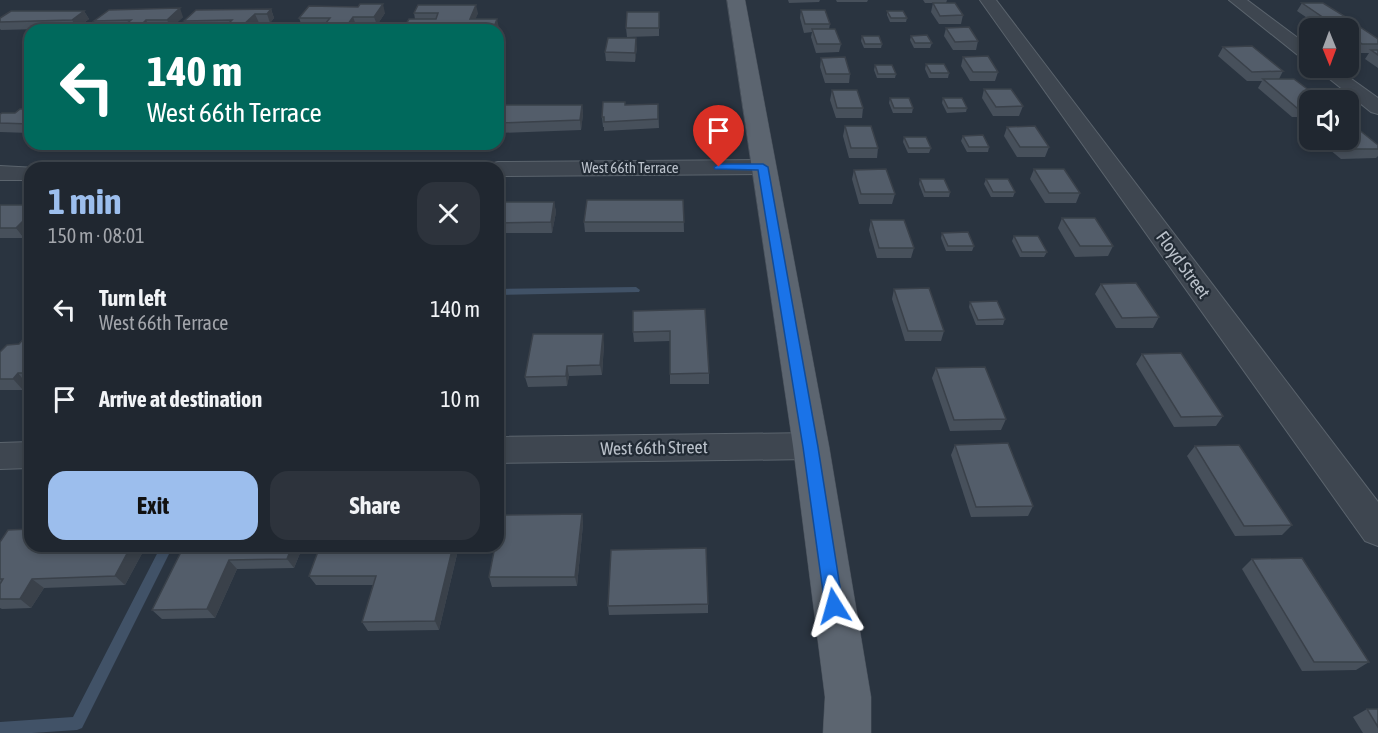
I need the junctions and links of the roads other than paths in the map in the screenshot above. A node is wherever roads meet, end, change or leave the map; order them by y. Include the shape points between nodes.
1 (736, 0) edge
2 (988, 0) edge
3 (1237, 0) edge
4 (1299, 48) edge
5 (1338, 78) edge
6 (1378, 108) edge
7 (763, 167) junction
8 (504, 169) edge
9 (0, 173) edge
10 (24, 173) edge
11 (811, 447) junction
12 (504, 450) edge
13 (24, 455) edge
14 (0, 456) edge
15 (1378, 530) edge
16 (851, 721) edge

1 - 7 main road
2 - 15 street, Floyd Street
3 - 4 street
5 - 6 street
7 - 8 street, West 66th Terrace
7 - 11 main road
9 - 10 street
11 - 12 street, West 66th Street
11 - 16 main road
13 - 14 street

